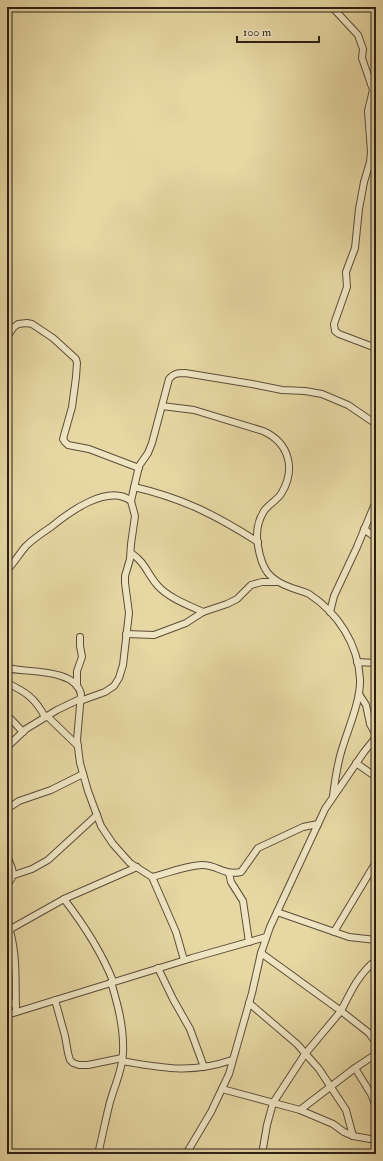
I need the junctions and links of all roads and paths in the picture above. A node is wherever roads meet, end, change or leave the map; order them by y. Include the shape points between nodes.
1 (332, 7) edge
2 (373, 90) junction
3 (376, 99) edge
4 (7, 337) edge
5 (376, 348) edge
6 (162, 406) junction
7 (376, 424) edge
8 (139, 468) junction
9 (134, 487) junction
10 (131, 501) junction
11 (376, 501) edge
12 (364, 530) junction
13 (376, 538) edge
14 (258, 542) junction
15 (131, 553) junction
16 (7, 570) edge
17 (277, 582) junction
18 (204, 612) junction
19 (330, 612) junction
20 (126, 634) junction
21 (80, 637) dead end
22 (357, 662) junction
23 (376, 663) edge
24 (7, 668) edge
25 (7, 683) edge
26 (77, 686) junction
27 (359, 694) junction
28 (80, 700) junction
29 (7, 715) edge
30 (46, 717) junction
31 (23, 732) junction
32 (376, 736) edge
33 (78, 746) junction
34 (7, 747) edge
35 (356, 763) junction
36 (83, 774) junction
37 (376, 777) edge
38 (333, 796) junction
39 (7, 809) edge
40 (97, 815) junction
41 (318, 824) junction
42 (7, 856) edge
43 (376, 862) edge
44 (9, 866) edge
45 (137, 867) junction
46 (229, 873) junction
47 (14, 874) junction
48 (152, 877) junction
49 (7, 884) edge
50 (64, 899) junction
51 (277, 912) junction
52 (7, 922) edge
53 (8, 930) edge
54 (334, 932) junction
55 (266, 937) junction
56 (376, 940) edge
57 (249, 942) junction
58 (261, 953) junction
59 (184, 960) junction
60 (376, 960) edge
61 (158, 968) junction
62 (112, 982) junction
63 (55, 1000) junction
64 (7, 1001) edge
65 (16, 1004) junction
66 (248, 1004) junction
67 (340, 1011) junction
68 (16, 1012) junction
69 (7, 1015) edge
70 (369, 1033) junction
71 (376, 1037) edge
72 (376, 1043) edge
73 (305, 1054) junction
74 (376, 1054) edge
75 (122, 1059) junction
76 (232, 1060) junction
77 (204, 1067) junction
78 (355, 1068) junction
79 (330, 1086) junction
80 (222, 1089) junction
81 (273, 1103) junction
82 (376, 1106) edge
83 (300, 1110) junction
84 (353, 1136) junction
85 (376, 1140) edge
86 (98, 1154) edge
87 (186, 1154) edge
88 (262, 1154) edge

1 - 2 street via 358,35 362,44 362,58
2 - 3 street
2 - 5 street via 368,111 370,162 359,209 355,248 346,272 347,287 334,327 339,334
4 - 8 street via 18,324 32,324 58,342 76,359 72,407 63,439 68,445 90,449
6 - 7 street via 169,379 172,375 185,373 282,390 322,394 363,414
6 - 8 street via 152,443
6 - 14 street via 194,410 250,427 273,436 284,448 290,462 287,476 281,494 263,512
8 - 9 street
9 - 10 street
9 - 14 street via 184,501 219,518
10 - 15 street via 135,516
10 - 16 street via 123,496 111,496 85,502 27,545
11 - 12 street
12 - 13 street
12 - 19 street via 334,596
14 - 17 street via 265,570
15 - 18 street via 143,563 164,592
15 - 20 street via 125,584 129,613
17 - 18 street via 262,582 251,586 237,599
17 - 19 street via 307,593
18 - 20 street via 186,623 154,635
19 - 22 street via 343,626 352,643
20 - 28 street via 123,665 114,686 105,692
21 - 26 street via 82,657 77,671
22 - 23 street
22 - 27 street
24 - 26 street via 59,676
25 - 30 street via 28,694
26 - 28 street via 80,689
27 - 32 street via 366,705 370,724
27 - 38 street via 336,770
28 - 30 street
28 - 33 street
29 - 31 street
30 - 31 street
30 - 33 street
31 - 34 street
32 - 35 street
33 - 36 street
35 - 37 street
35 - 38 street
36 - 39 street via 19,801
36 - 40 street
38 - 41 street
40 - 45 street via 113,844
40 - 47 street via 48,860 32,869
41 - 46 street via 303,827 262,846 255,851 240,872
41 - 51 street
42 - 44 street
43 - 54 street
44 - 47 street
45 - 48 street
45 - 50 street
46 - 48 street via 202,865
46 - 57 street via 231,882 243,901
47 - 49 street
48 - 59 street via 176,932
50 - 53 street
50 - 62 street via 94,942 106,963
51 - 54 street
51 - 55 street
52 - 53 street
53 - 65 street via 14,956
54 - 56 street via 349,937
55 - 57 street
55 - 58 street
57 - 59 street
58 - 66 street
58 - 67 street
59 - 61 street
60 - 67 street via 355,982
61 - 62 street
61 - 77 street via 190,1029
62 - 63 street
62 - 75 street via 122,1025
63 - 68 street
63 - 75 street via 70,1060 79,1065 88,1065
64 - 65 street
65 - 68 street
66 - 73 street via 297,1044
66 - 76 street
67 - 70 street
67 - 73 street
68 - 69 street
70 - 71 street
70 - 72 street
73 - 79 street
73 - 81 street
74 - 78 street
75 - 77 street via 156,1068
75 - 86 street
76 - 77 street
76 - 80 street
78 - 79 street
78 - 82 street
79 - 83 street
79 - 84 street via 346,1110
80 - 81 street
80 - 87 street
81 - 83 street
81 - 88 street
83 - 84 street
84 - 85 street

